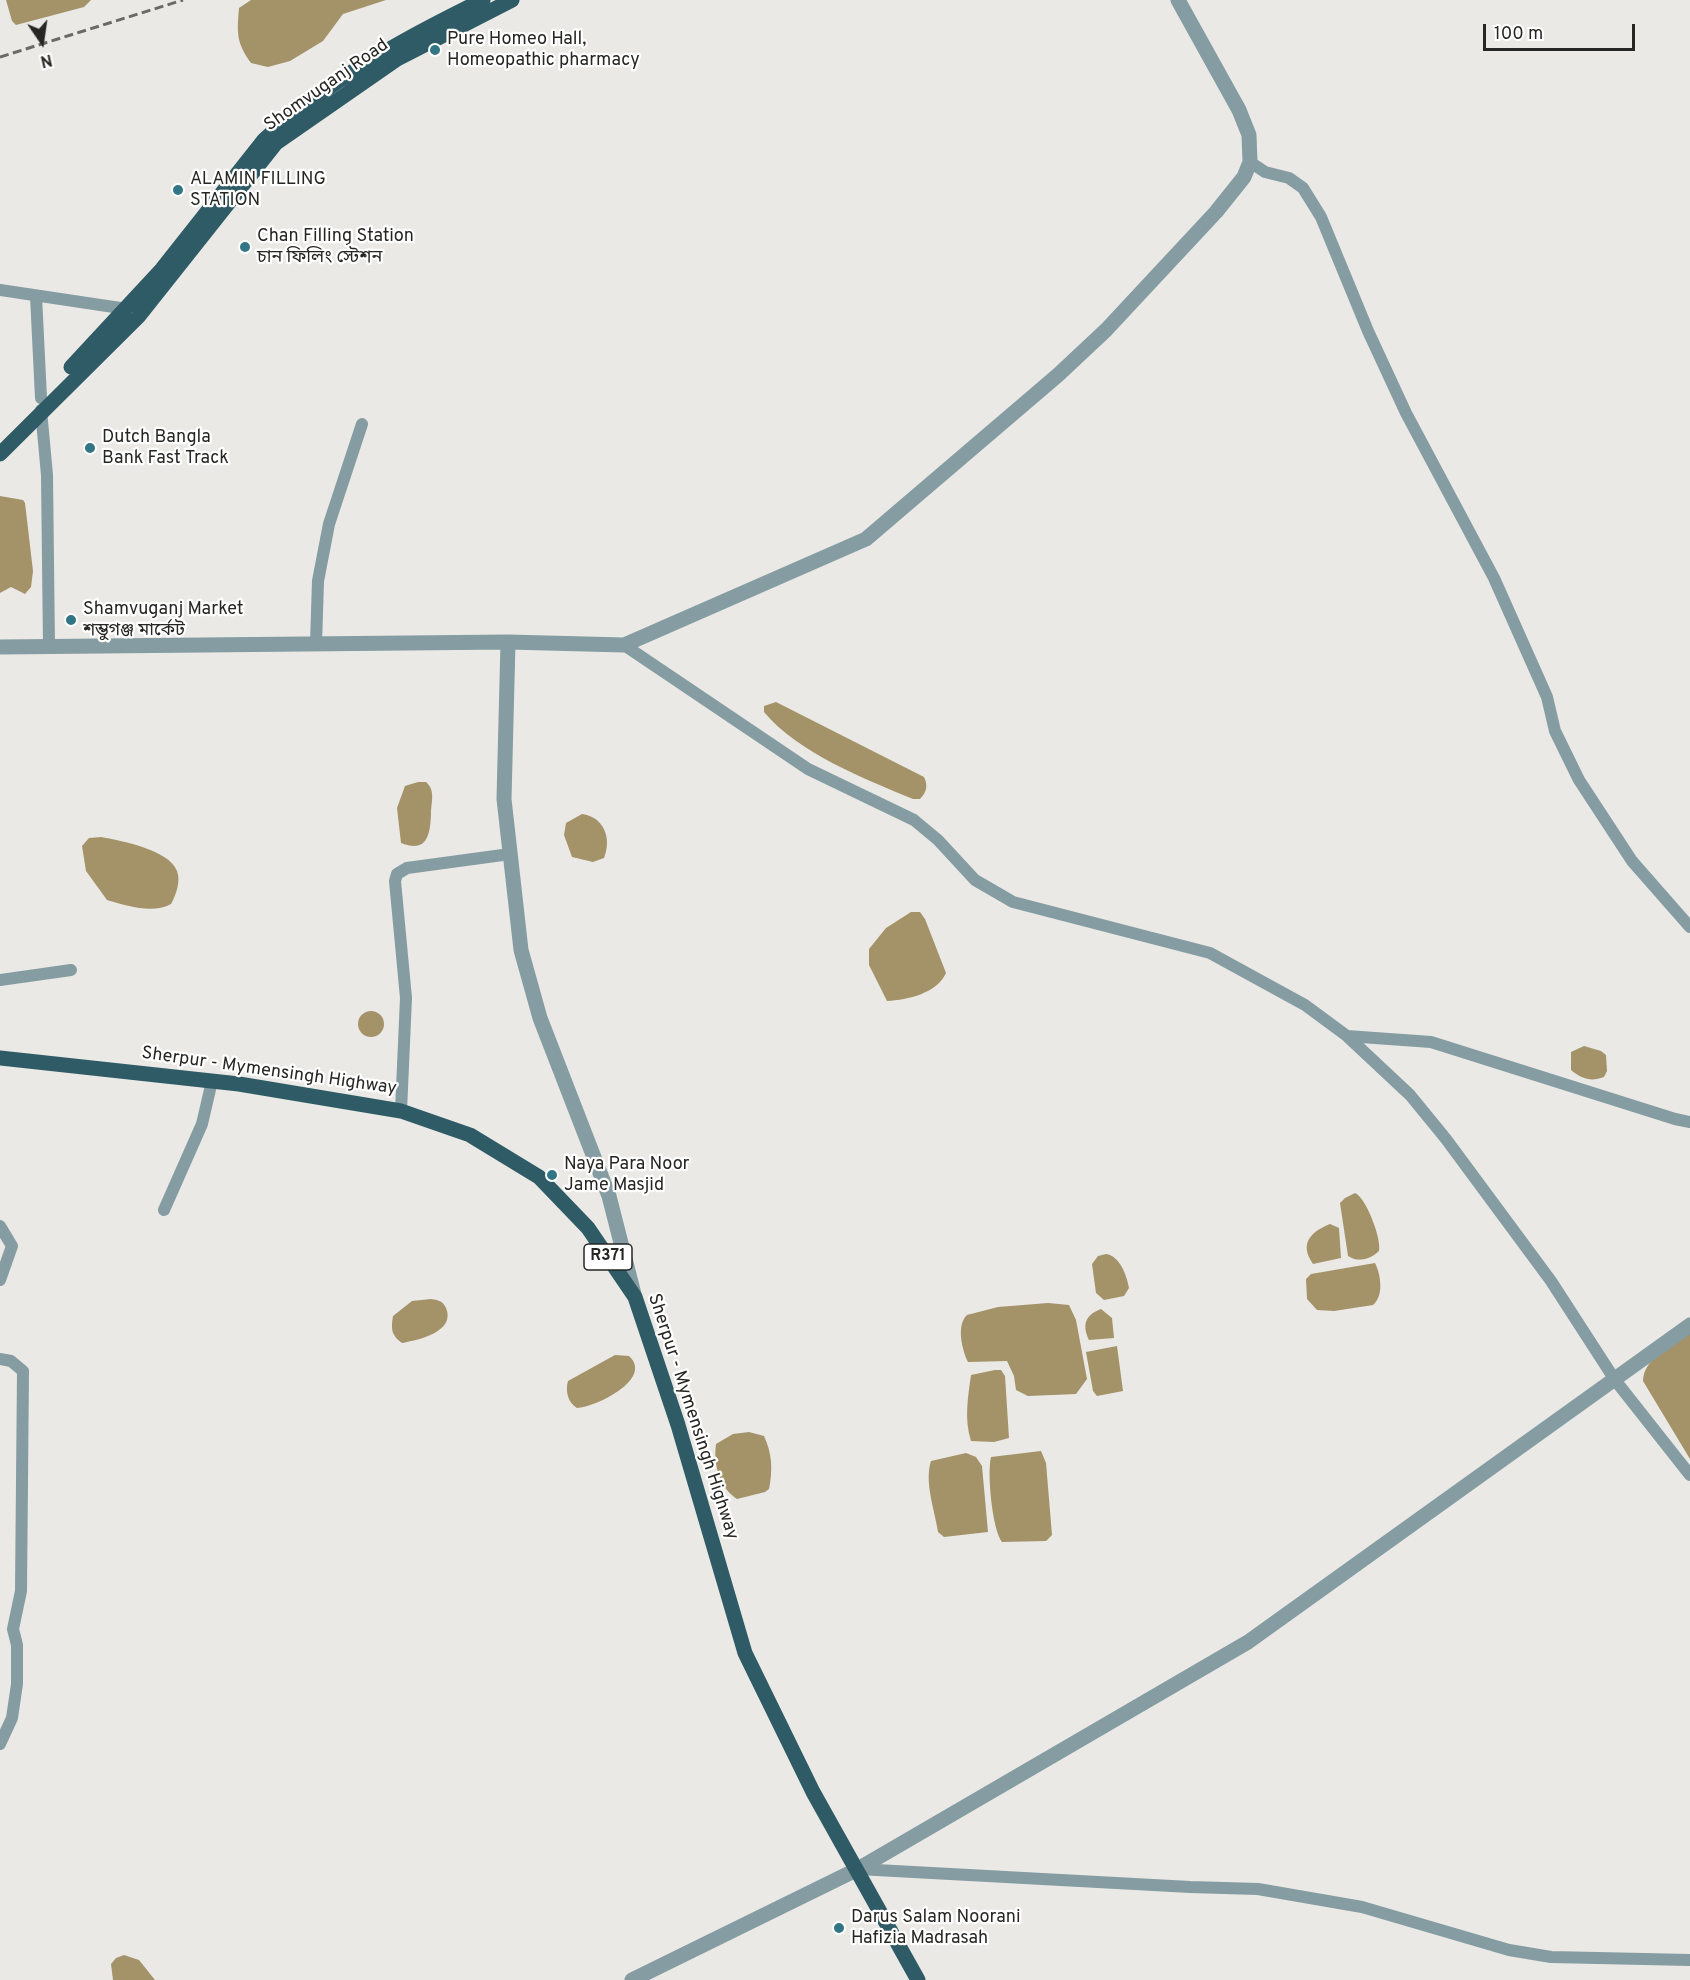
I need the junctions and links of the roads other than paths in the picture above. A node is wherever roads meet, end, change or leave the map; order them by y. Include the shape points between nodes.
1 (483, 0) edge
2 (512, 0) edge
3 (1178, 0) edge
4 (1250, 162) junction
5 (0, 290) edge
6 (36, 296) junction
7 (127, 309) junction
8 (41, 404) junction
9 (362, 424) dead end
10 (0, 440) edge
11 (0, 454) edge
12 (507, 642) junction
13 (316, 644) junction
14 (624, 645) junction
15 (0, 646) edge
16 (49, 647) junction
17 (510, 854) junction
18 (1690, 927) edge
19 (71, 970) dead end
20 (0, 980) edge
21 (1347, 1036) junction
22 (0, 1058) edge
23 (212, 1081) junction
24 (401, 1111) junction
25 (1690, 1122) edge
26 (164, 1210) dead end
27 (0, 1226) edge
28 (0, 1280) edge
29 (635, 1297) junction
30 (1690, 1325) edge
31 (0, 1359) edge
32 (1615, 1380) junction
33 (1690, 1474) edge
34 (0, 1744) edge
35 (858, 1869) junction
36 (1690, 1960) edge
37 (632, 1980) edge
38 (918, 1980) edge

1 - 7 main road, Shomvuganj Road via 410,36 284,121 264,140
2 - 8 main road, Shomvuganj Road via 397,59 276,143 138,316
3 - 4 street via 1239,110 1249,135
4 - 14 street via 1234,192 1106,330 866,539
4 - 18 street via 1265,172 1289,177 1303,188 1322,216 1406,413 1494,578 1547,697 1555,731 1579,780 1632,861
5 - 6 street
6 - 7 street
6 - 8 street
7 - 8 main road, Shomvuganj Road
8 - 10 main road, Shomvuganj Road
8 - 11 main road, Shomvuganj Road
8 - 16 street via 47,475
9 - 13 street via 329,524 318,581
12 - 13 street
12 - 14 street
12 - 17 street via 504,799
13 - 16 street
14 - 21 street via 808,769 914,820 938,840 962,869 988,889 1013,902 1210,953 1305,1005
15 - 16 street
17 - 24 street via 407,868 397,874 406,998
17 - 29 street via 521,950 609,1196
19 - 20 street
21 - 25 street via 1431,1042
21 - 32 street via 1410,1095 1446,1139 1551,1281
22 - 23 main road, Sherpur - Mymensingh Highway / R371
23 - 24 main road, Sherpur - Mymensingh Highway / R371
23 - 26 street via 202,1124
24 - 29 main road, Sherpur - Mymensingh Highway / R371 via 470,1136 539,1177 588,1228
27 - 28 street via 12,1246
29 - 35 main road, Sherpur - Mymensingh Highway / R371 via 678,1425 745,1653 813,1792
30 - 32 street
31 - 34 street via 11,1361 23,1371 23,1405 21,1591 13,1629 17,1645 16,1684 12,1718
32 - 33 street
32 - 35 street via 1248,1642
35 - 36 street via 1258,1889 1362,1907 1530,1954
35 - 37 street
35 - 38 main road, R371

